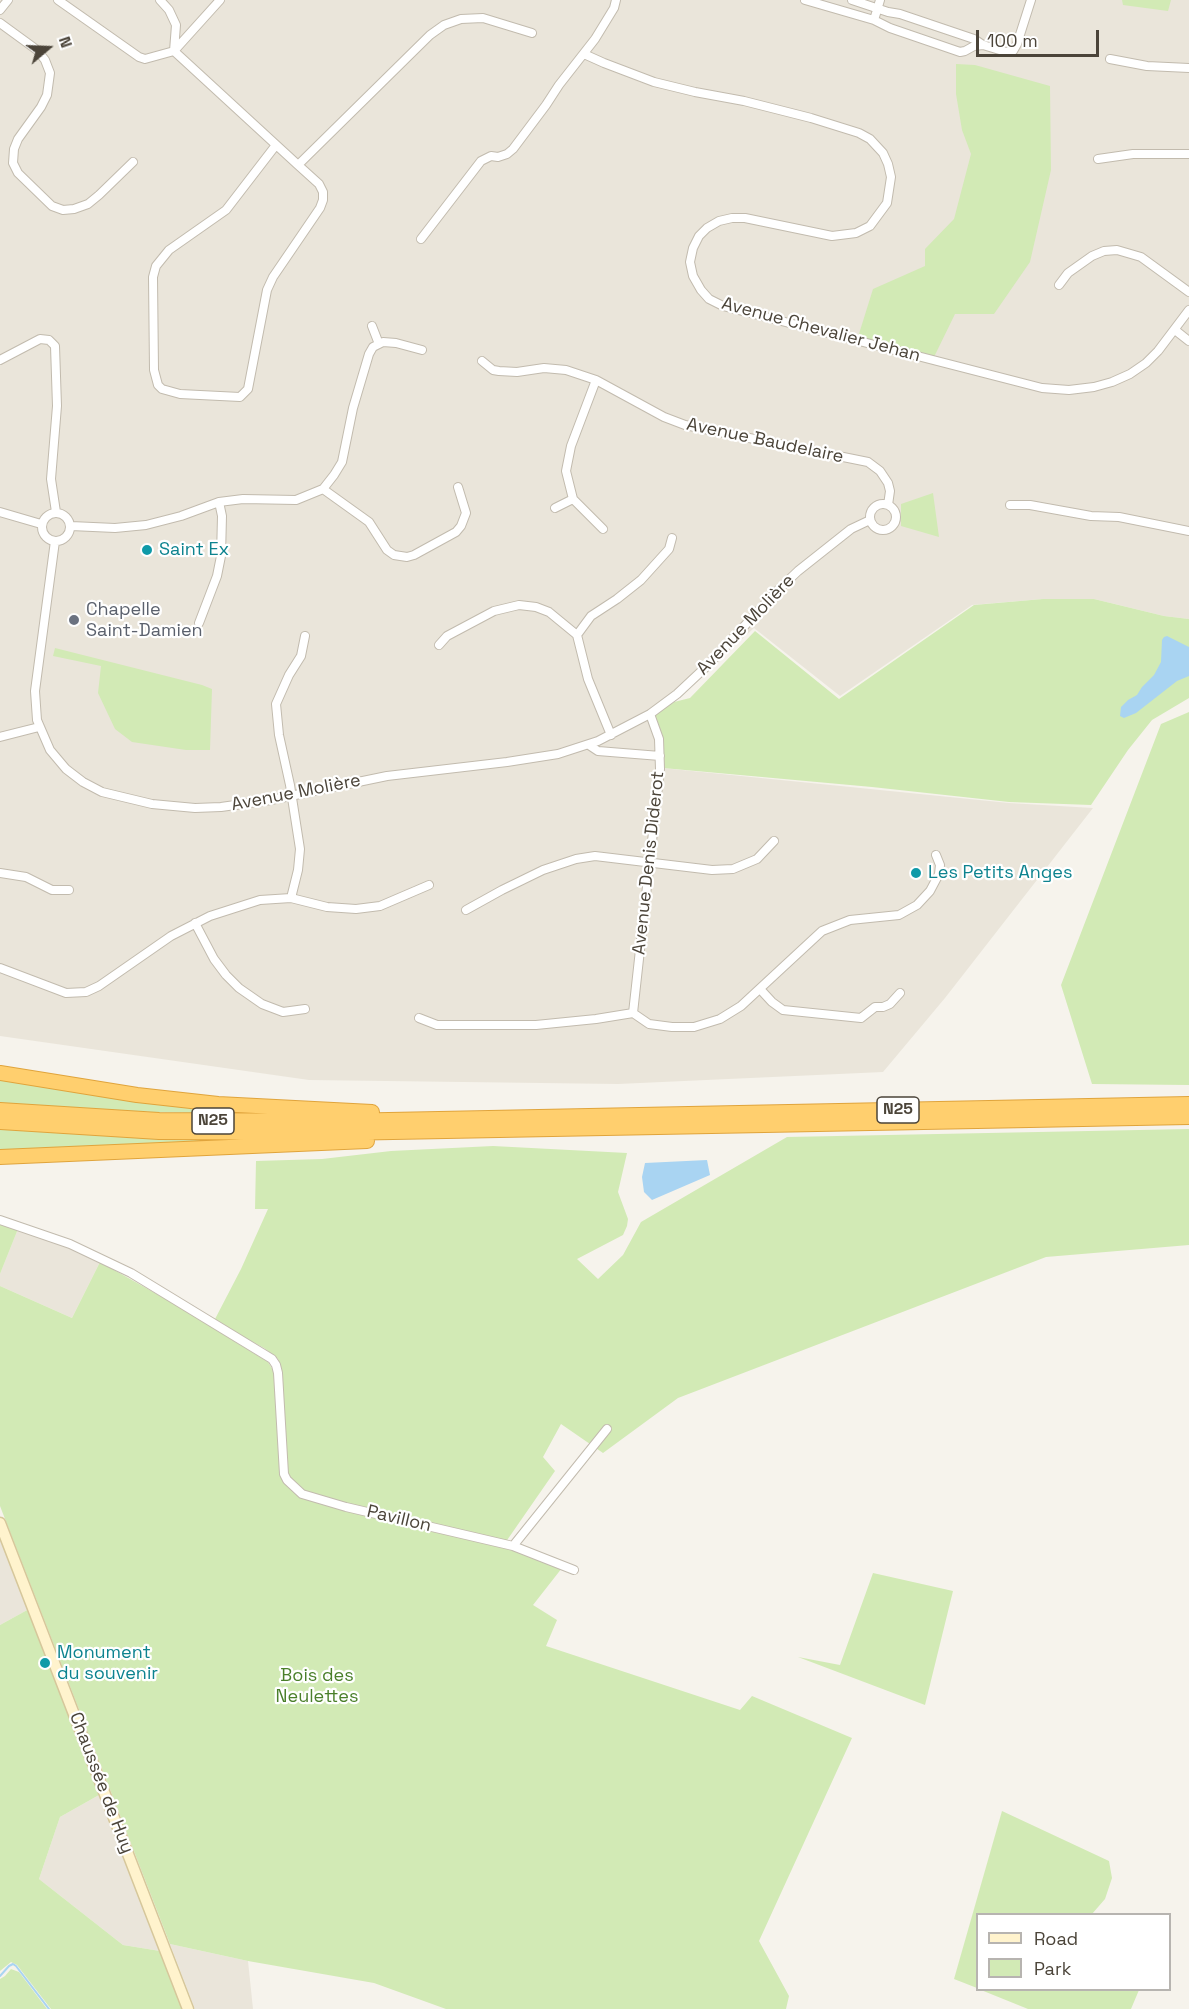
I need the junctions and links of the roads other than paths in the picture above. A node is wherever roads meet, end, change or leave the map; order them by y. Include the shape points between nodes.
1 (8, 0) edge
2 (58, 0) edge
3 (160, 0) edge
4 (220, 0) edge
5 (616, 0) edge
6 (805, 0) edge
7 (852, 0) edge
8 (880, 0) edge
9 (1031, 0) edge
10 (877, 9) junction
11 (0, 10) edge
12 (874, 20) junction
13 (0, 23) edge
14 (532, 33) dead end
15 (983, 45) junction
16 (174, 51) junction
17 (584, 54) junction
18 (1110, 59) dead end
19 (1189, 68) edge
20 (276, 145) junction
21 (1189, 154) edge
22 (1098, 159) dead end
23 (132, 162) dead end
24 (298, 165) junction
25 (421, 239) dead end
26 (1059, 285) dead end
27 (1189, 292) edge
28 (1189, 310) edge
29 (372, 326) dead end
30 (1175, 330) junction
31 (1189, 341) edge
32 (379, 344) junction
33 (422, 350) dead end
34 (0, 360) edge
35 (482, 361) dead end
36 (596, 380) junction
37 (458, 487) dead end
38 (323, 489) junction
39 (573, 499) junction
40 (219, 502) junction
41 (888, 505) junction
42 (1010, 505) dead end
43 (555, 508) dead end
44 (0, 512) edge
45 (56, 512) junction
46 (870, 520) junction
47 (41, 524) junction
48 (71, 526) junction
49 (603, 530) dead end
50 (1189, 531) edge
51 (672, 538) dead end
52 (55, 541) junction
53 (199, 623) dead end
54 (577, 635) junction
55 (305, 636) dead end
56 (439, 645) dead end
57 (650, 714) junction
58 (39, 727) junction
59 (611, 735) junction
60 (0, 737) edge
61 (589, 745) junction
62 (660, 756) junction
63 (291, 796) junction
64 (774, 841) dead end
65 (936, 855) dead end
66 (649, 862) junction
67 (0, 873) edge
68 (429, 885) dead end
69 (69, 890) dead end
70 (291, 898) junction
71 (466, 910) dead end
72 (195, 923) junction
73 (0, 968) edge
74 (760, 989) junction
75 (900, 993) dead end
76 (305, 1010) dead end
77 (633, 1013) junction
78 (418, 1018) dead end
79 (0, 1073) edge
80 (1189, 1104) edge
81 (0, 1110) edge
82 (1189, 1117) edge
83 (426, 1119) junction
84 (0, 1122) edge
85 (419, 1132) junction
86 (0, 1157) edge
87 (0, 1220) edge
88 (607, 1429) dead end
89 (0, 1523) edge
90 (513, 1546) junction
91 (574, 1570) dead end
92 (188, 2009) edge

1 - 11 street
2 - 16 street via 139,57 146,59
3 - 16 street via 176,25
4 - 16 street
5 - 17 street
6 - 12 street
7 - 10 street
8 - 10 street
9 - 15 street via 1013,51
10 - 12 street
10 - 15 street
12 - 15 street via 960,52
13 - 23 street via 37,50 50,73 42,107 14,149 13,163 18,172 52,206 63,210 88,204
14 - 24 street via 483,18 444,26 430,35
16 - 20 street
17 - 25 street via 513,149 482,161
17 - 30 street, Avenue Chevalier Jehan via 654,82 744,101 859,133 883,153 891,177 887,203 870,226 856,233 824,235 745,218 719,221 708,228 696,242 690,262 701,290 723,306 1042,388 1069,390 1094,387 1130,374 1146,363
18 - 19 street
20 - 24 street
20 - 24 street via 226,210 169,250 156,266 154,370 162,389 180,394 240,397 248,390 267,290 323,200 319,184
21 - 22 street via 1133,154
26 - 27 street via 1068,273 1092,256 1117,250 1142,257
28 - 30 street, Avenue Chevalier Jehan
29 - 32 street
30 - 31 street
32 - 33 street via 396,343
32 - 38 street via 369,354 342,462
34 - 45 street via 42,339 55,346 57,406 51,479
35 - 36 street, Avenue Baudelaire via 499,372 557,369
36 - 39 street via 567,460
36 - 41 street, Avenue Baudelaire via 685,425 868,462 888,483
37 - 38 street via 466,513 461,526 407,557 387,550 369,522
38 - 40 street via 296,500
39 - 43 street
39 - 49 street
40 - 48 street via 146,525
40 - 53 street via 221,556
41 - 46 street, Avenue Molière via 873,508
41 - 46 street via 895,513 892,526 881,529
42 - 50 street
44 - 47 street
45 - 47 street
45 - 48 street via 65,516
46 - 57 street, Avenue Molière via 851,529 798,571 700,673
47 - 52 street via 45,535
48 - 52 street via 65,538
51 - 54 street via 669,549 641,580 591,616
52 - 58 street, Avenue Molière via 36,684
54 - 56 street via 549,612 519,605 494,611 447,636
54 - 59 street via 588,679
55 - 63 street via 301,656 276,704
57 - 59 street, Avenue Molière
57 - 62 street, Avenue Denis Diderot
58 - 60 street
58 - 63 street, Avenue Molière via 50,750 66,769 109,794 195,808 236,806
59 - 61 street, Avenue Molière
61 - 62 street via 598,751
61 - 63 street, Avenue Molière via 558,754 387,777
62 - 66 street, Avenue Denis Diderot
63 - 70 street via 300,849
64 - 66 street via 757,859 733,868 712,870
65 - 74 street via 939,874 918,905 889,918 852,920 827,929
66 - 71 street via 595,856 576,859 543,870
66 - 77 street, Avenue Denis Diderot
67 - 69 street via 26,878 52,890
68 - 70 street via 380,906 356,909
70 - 72 street via 260,900
72 - 73 street via 86,992 66,993
72 - 76 street via 214,959 239,988 262,1004 283,1012
74 - 75 street via 783,1010 861,1018 875,1007 890,1004
74 - 77 street via 736,1010 699,1026 657,1026
77 - 78 street via 536,1025 437,1025
79 - 83 highway via 171,1099 298,1109 412,1112
80 - 83 highway, N25
81 - 83 highway, N25 via 159,1120
82 - 85 highway, N25
84 - 85 highway, N25 via 159,1132
85 - 86 highway via 406,1140
87 - 90 street, Pavillon via 70,1244 131,1273 272,1359 278,1373 283,1470 290,1484 302,1494
88 - 90 street
89 - 92 main road, Chaussée de Huy
90 - 91 street, Pavillon

